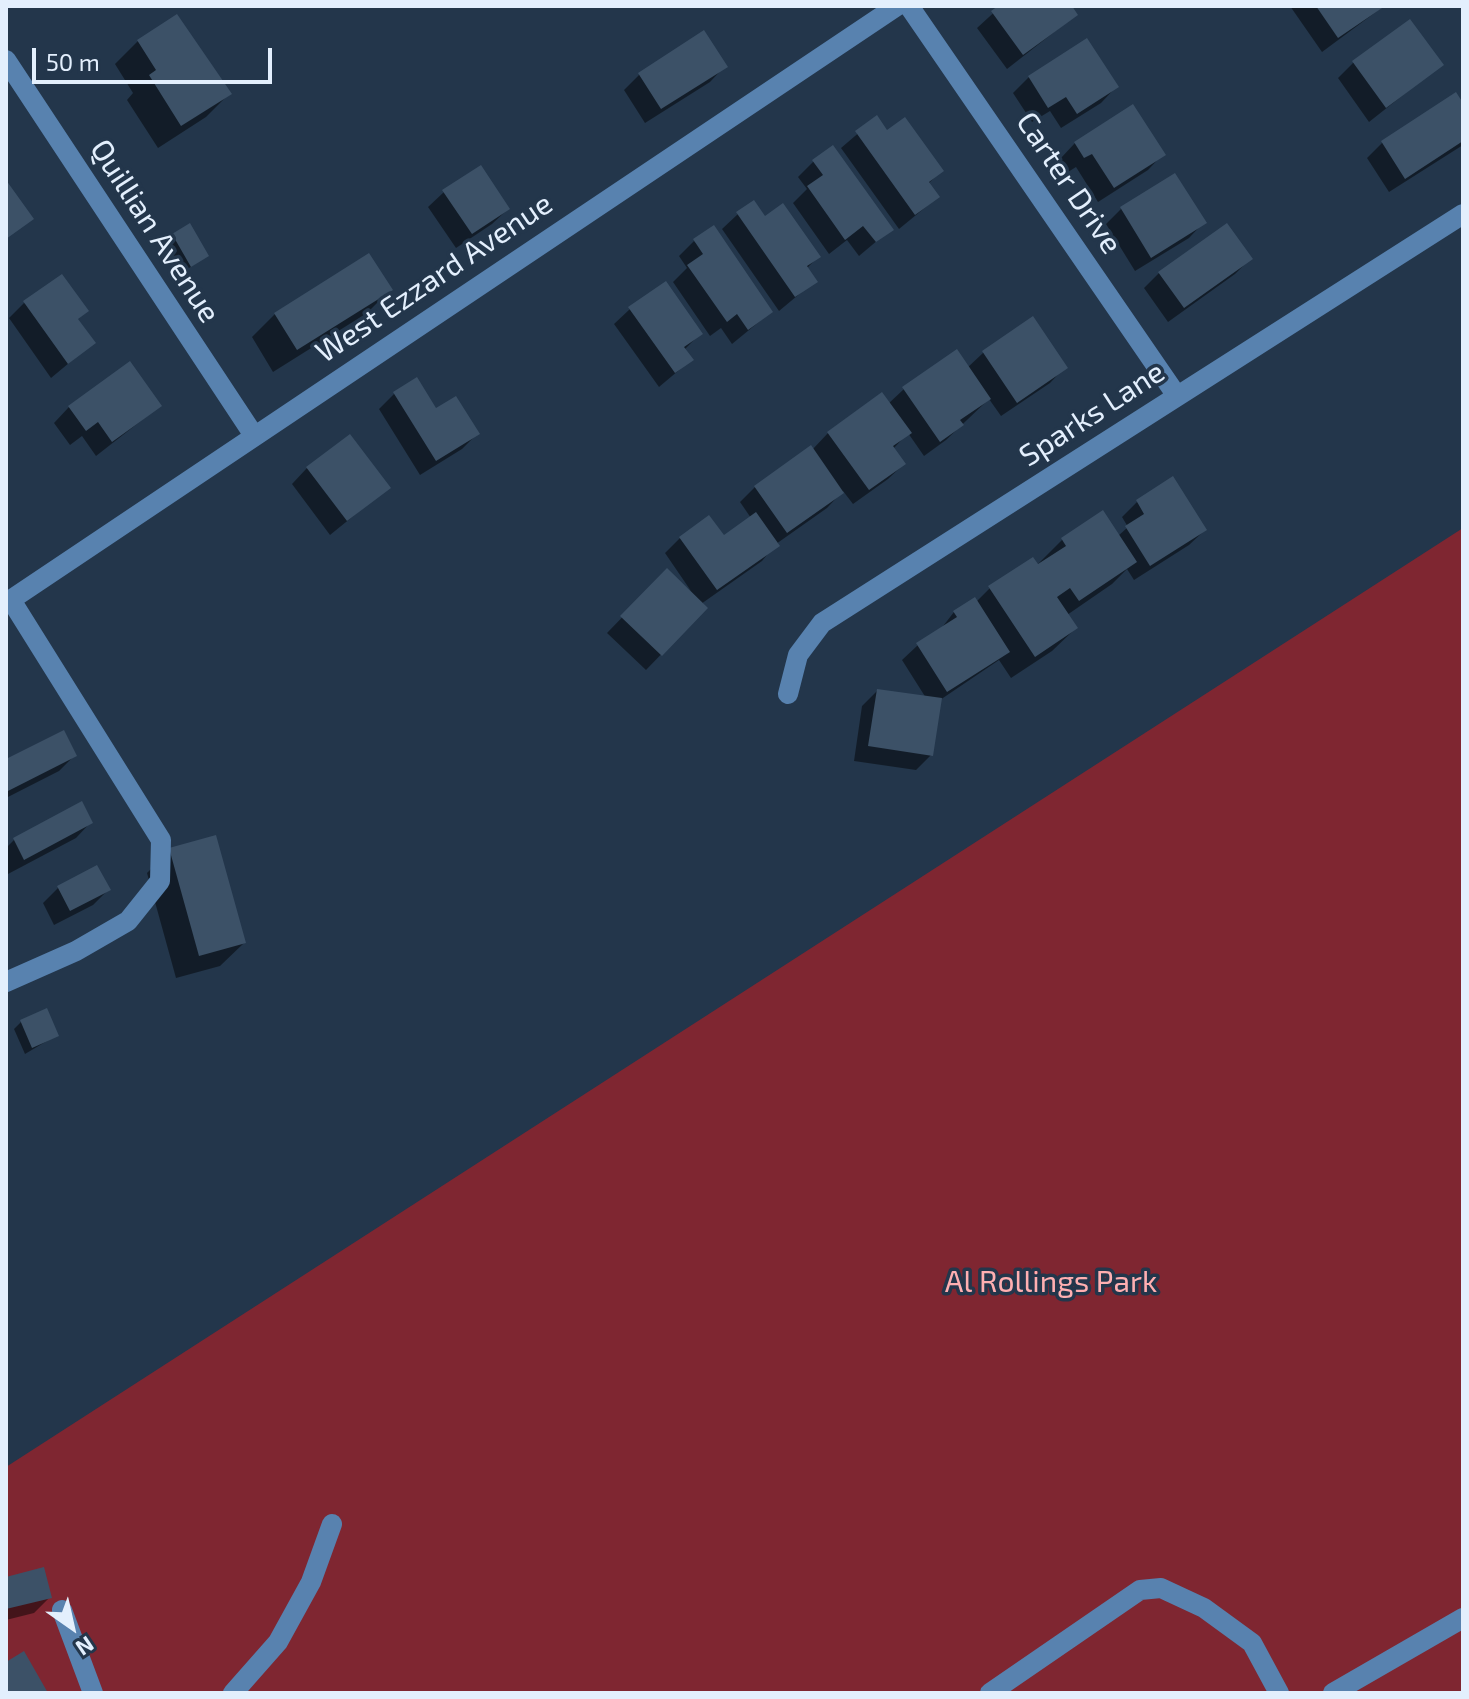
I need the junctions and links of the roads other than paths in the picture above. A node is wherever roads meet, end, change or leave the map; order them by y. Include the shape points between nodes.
1 (897, 6) edge
2 (909, 6) edge
3 (6, 60) edge
4 (1463, 214) edge
5 (1177, 396) junction
6 (253, 434) junction
7 (8, 601) edge
8 (788, 694) dead end
9 (6, 982) edge
10 (332, 1524) dead end
11 (62, 1610) dead end
12 (1463, 1618) edge
13 (93, 1693) edge
14 (233, 1693) edge
15 (990, 1693) edge
16 (1279, 1693) edge
17 (1333, 1693) edge

1 - 6 street, West Ezzard Avenue
2 - 5 street, Carter Drive
3 - 6 street, Quillian Avenue
4 - 5 street, Sparks Lane
5 - 8 street, Sparks Lane via 822,623 798,655
6 - 7 street, West Ezzard Avenue
7 - 9 street via 161,840 160,881 128,921
10 - 14 street via 311,1582 278,1642
11 - 13 street
12 - 17 street
15 - 16 street via 1140,1590 1161,1588 1204,1608 1252,1643

